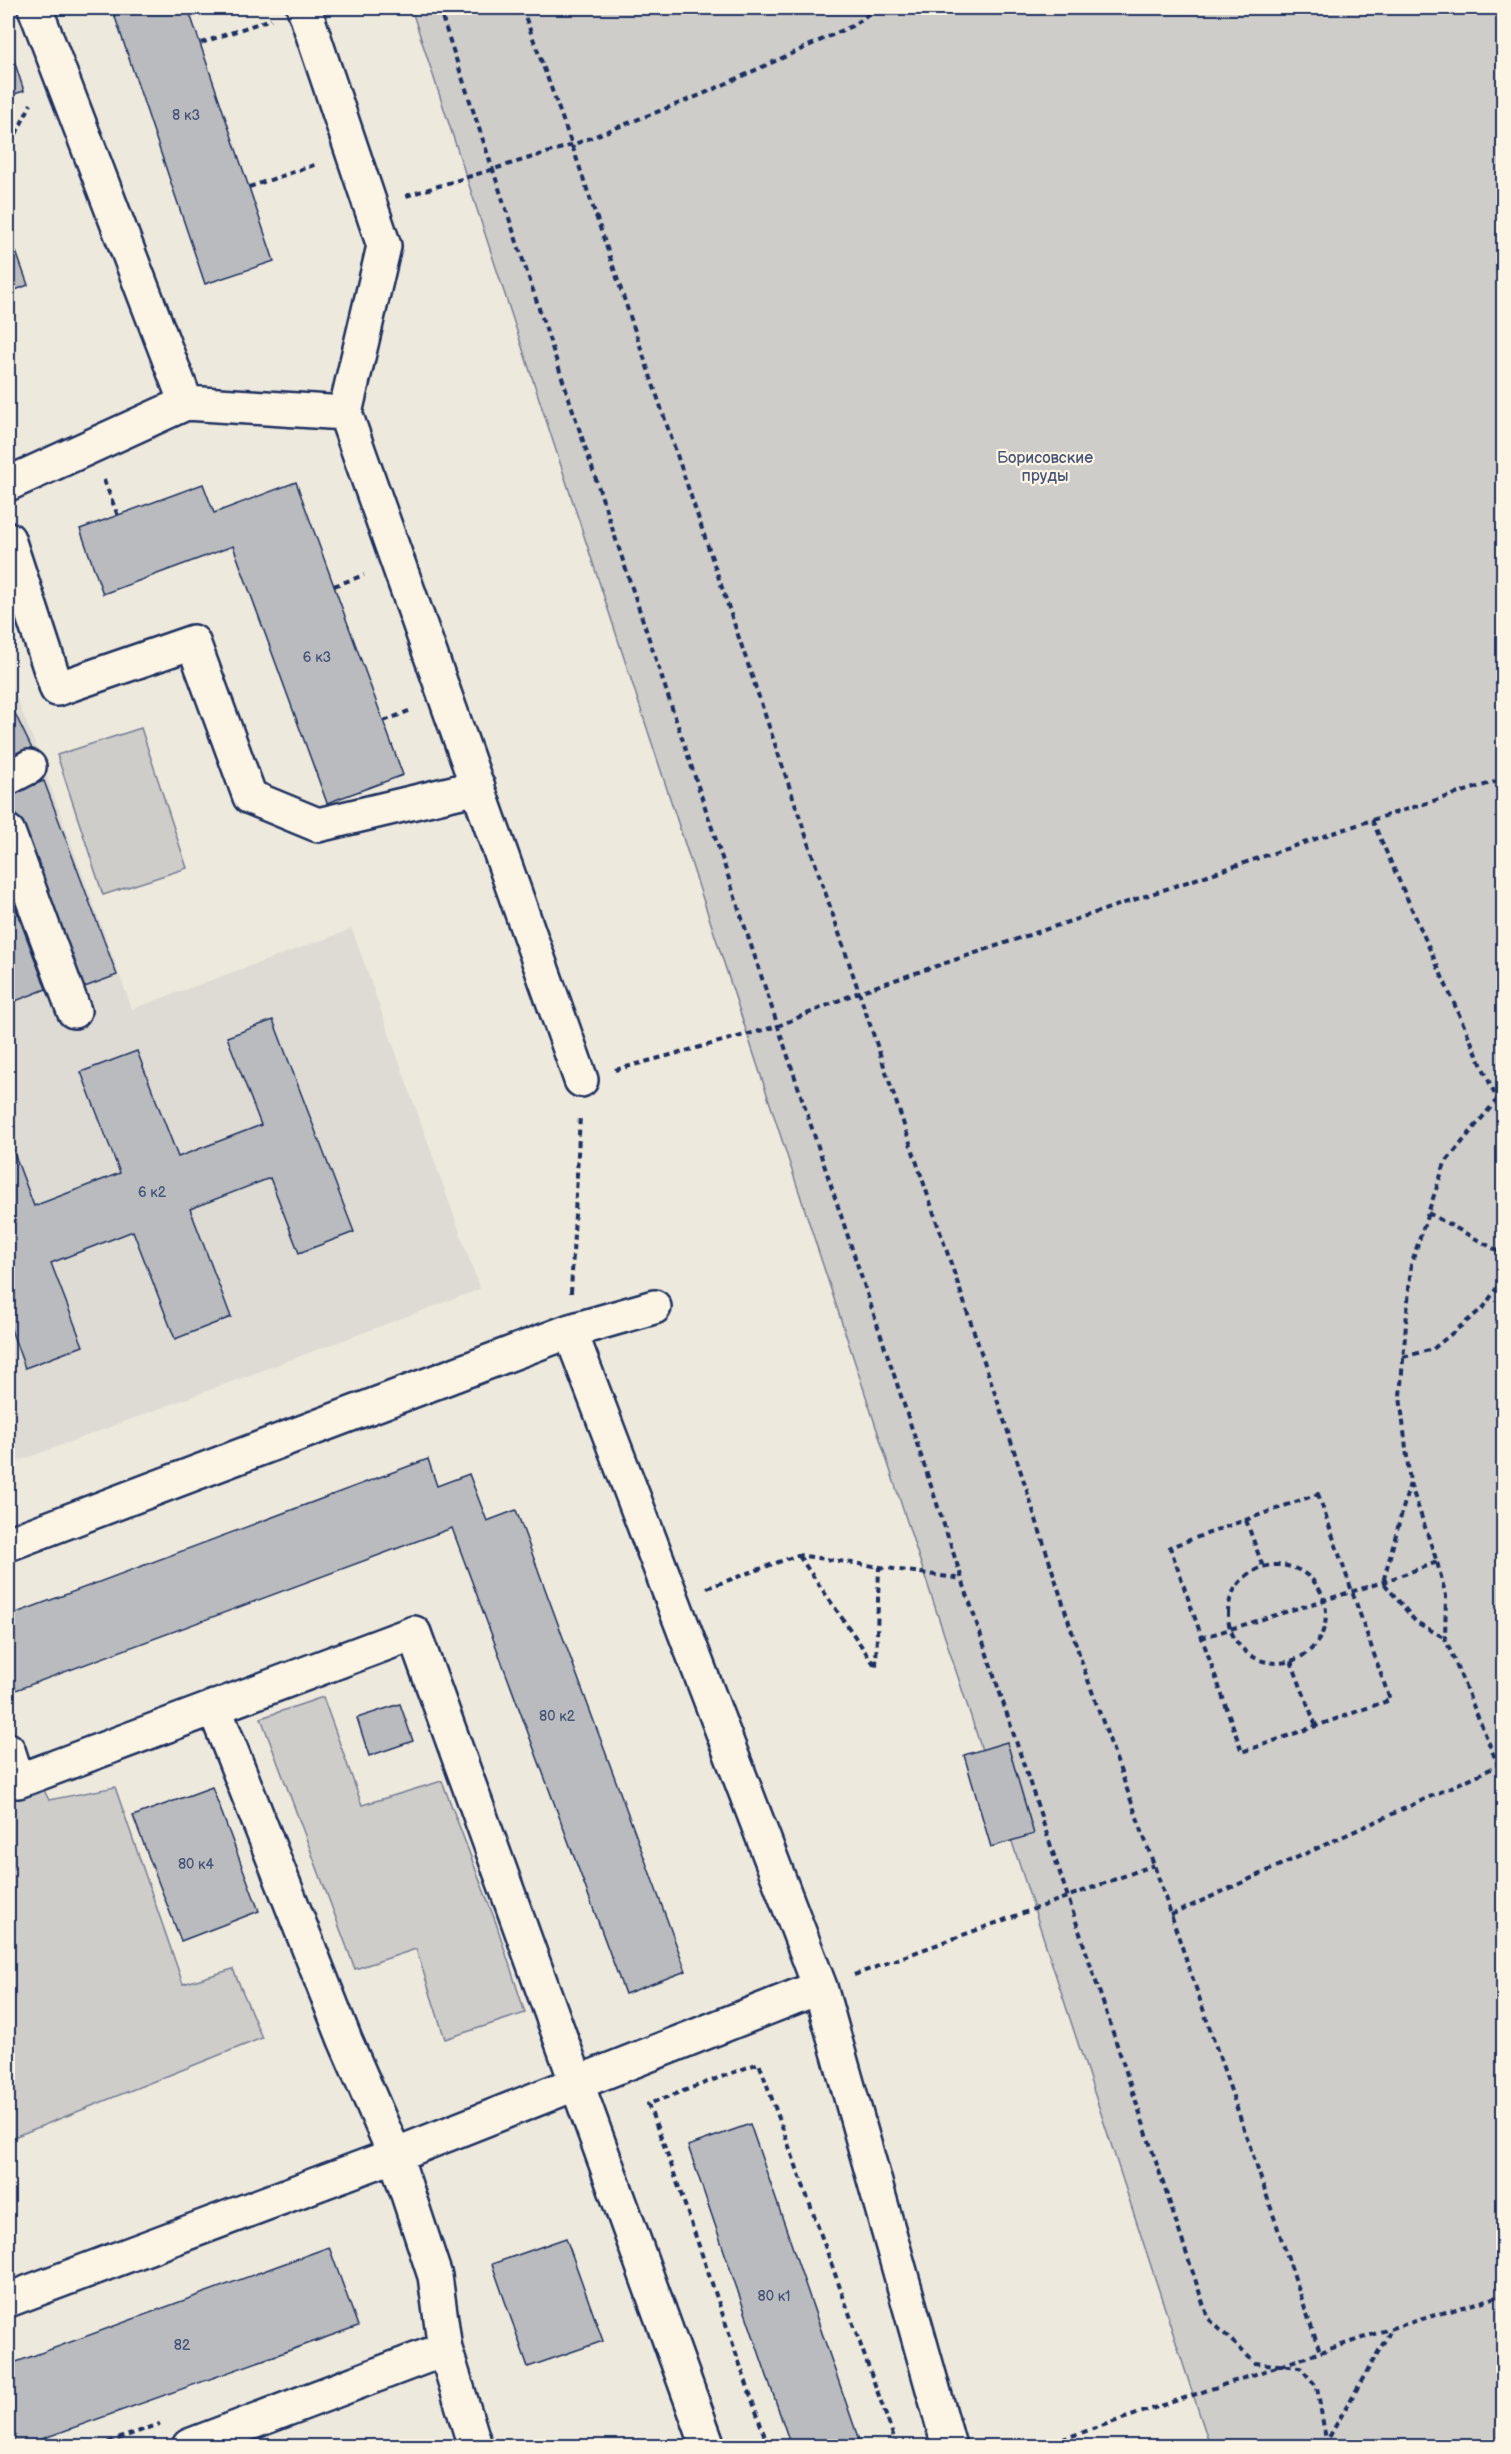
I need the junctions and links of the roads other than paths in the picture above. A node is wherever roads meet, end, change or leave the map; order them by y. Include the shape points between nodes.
1 (35, 8) edge
2 (304, 8) edge
3 (186, 403) junction
4 (345, 413) junction
5 (8, 484) edge
6 (8, 538) edge
7 (478, 787) junction
8 (8, 832) edge
9 (74, 1011) dead end
10 (581, 1080) road end
11 (654, 1307) dead end
12 (570, 1331) junction
13 (8, 1544) edge
14 (214, 1707) junction
15 (8, 1750) edge
16 (820, 1987) junction
17 (578, 2084) junction
18 (395, 2155) junction
19 (8, 2300) edge
20 (445, 2349) junction
21 (194, 2446) edge
22 (475, 2446) edge
23 (708, 2446) edge
24 (949, 2446) edge

1 - 3 lane
2 - 4 lane via 384,246
3 - 4 lane
3 - 5 lane
4 - 7 lane
6 - 7 lane via 57,689 193,642 250,796 318,825
7 - 10 lane
8 - 9 lane
11 - 12 lane
12 - 13 lane
12 - 16 lane
14 - 15 lane via 18,1781
14 - 17 lane via 414,1633
14 - 18 lane via 345,2040
16 - 17 lane
16 - 24 lane
17 - 18 lane
17 - 23 lane
18 - 19 lane
18 - 20 lane via 435,2276
20 - 21 lane
20 - 22 lane

